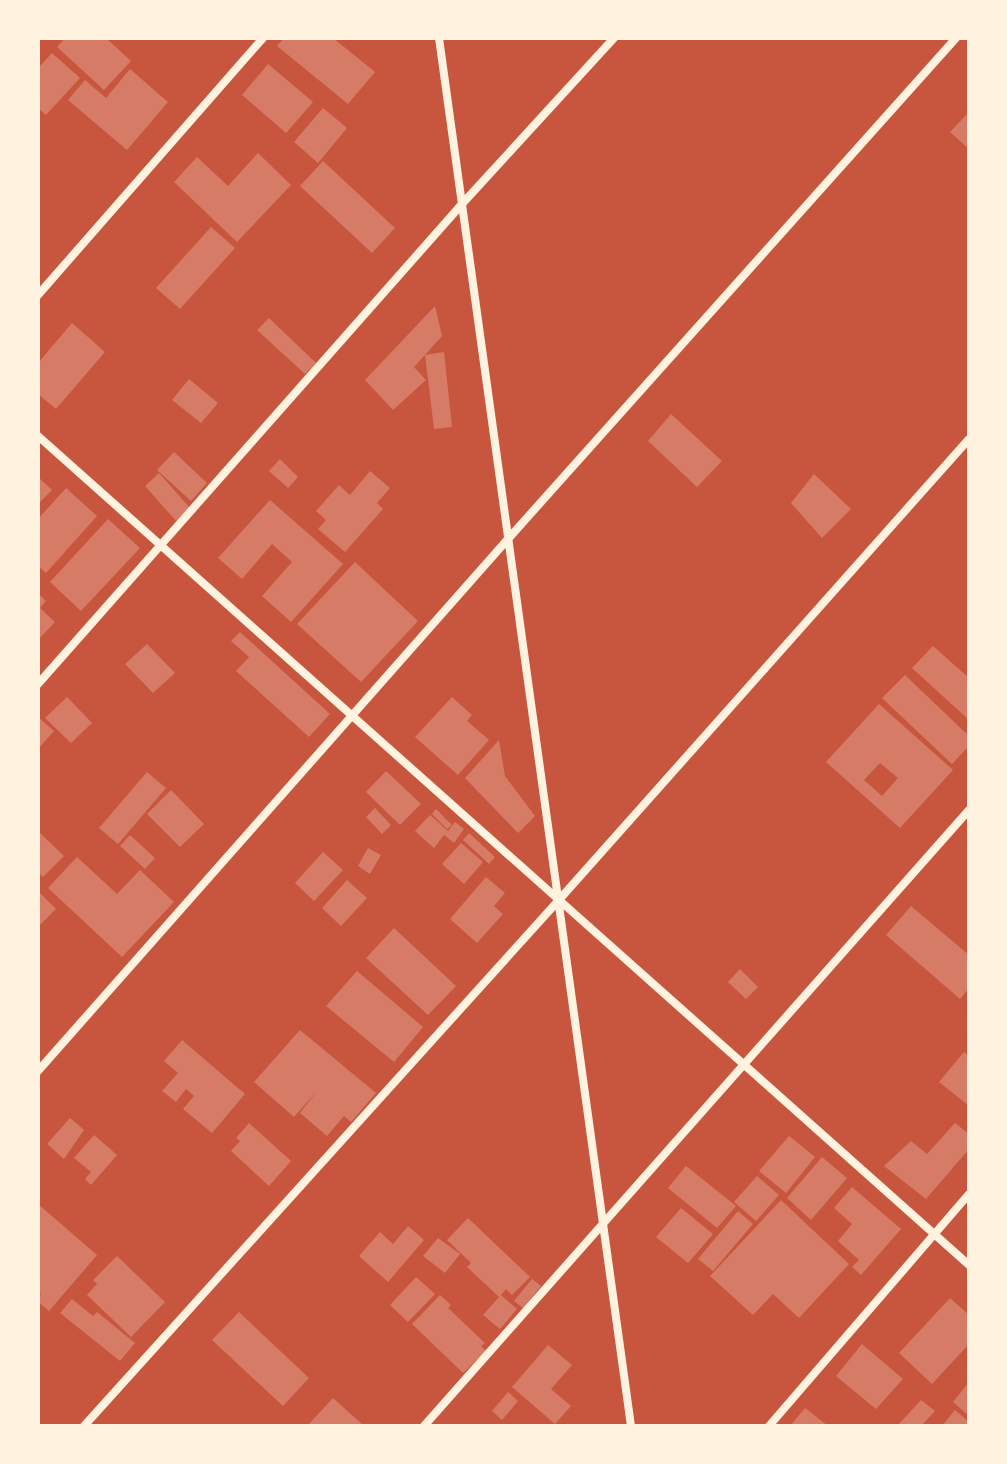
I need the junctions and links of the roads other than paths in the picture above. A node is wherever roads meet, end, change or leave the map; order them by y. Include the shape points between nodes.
1 (263, 38) edge
2 (439, 38) edge
3 (614, 38) edge
4 (956, 38) edge
5 (462, 204) junction
6 (38, 295) edge
7 (38, 436) edge
8 (969, 439) edge
9 (508, 539) junction
10 (161, 546) junction
11 (38, 684) edge
12 (352, 718) junction
13 (969, 810) edge
14 (558, 901) junction
15 (743, 1065) junction
16 (38, 1071) edge
17 (969, 1194) edge
18 (603, 1226) junction
19 (934, 1234) junction
20 (969, 1265) edge
21 (84, 1426) edge
22 (424, 1426) edge
23 (631, 1426) edge
24 (769, 1426) edge

1 - 6 street
2 - 5 street
3 - 5 street
4 - 9 street
5 - 9 street
5 - 10 street
7 - 10 street
8 - 14 street
9 - 12 street
9 - 14 street
10 - 11 street
10 - 12 street
12 - 14 street
12 - 16 street
13 - 15 street
14 - 15 street
14 - 18 street
14 - 21 street
15 - 18 street
15 - 19 street
17 - 19 street
18 - 22 street
18 - 23 street
19 - 20 street
19 - 24 street

